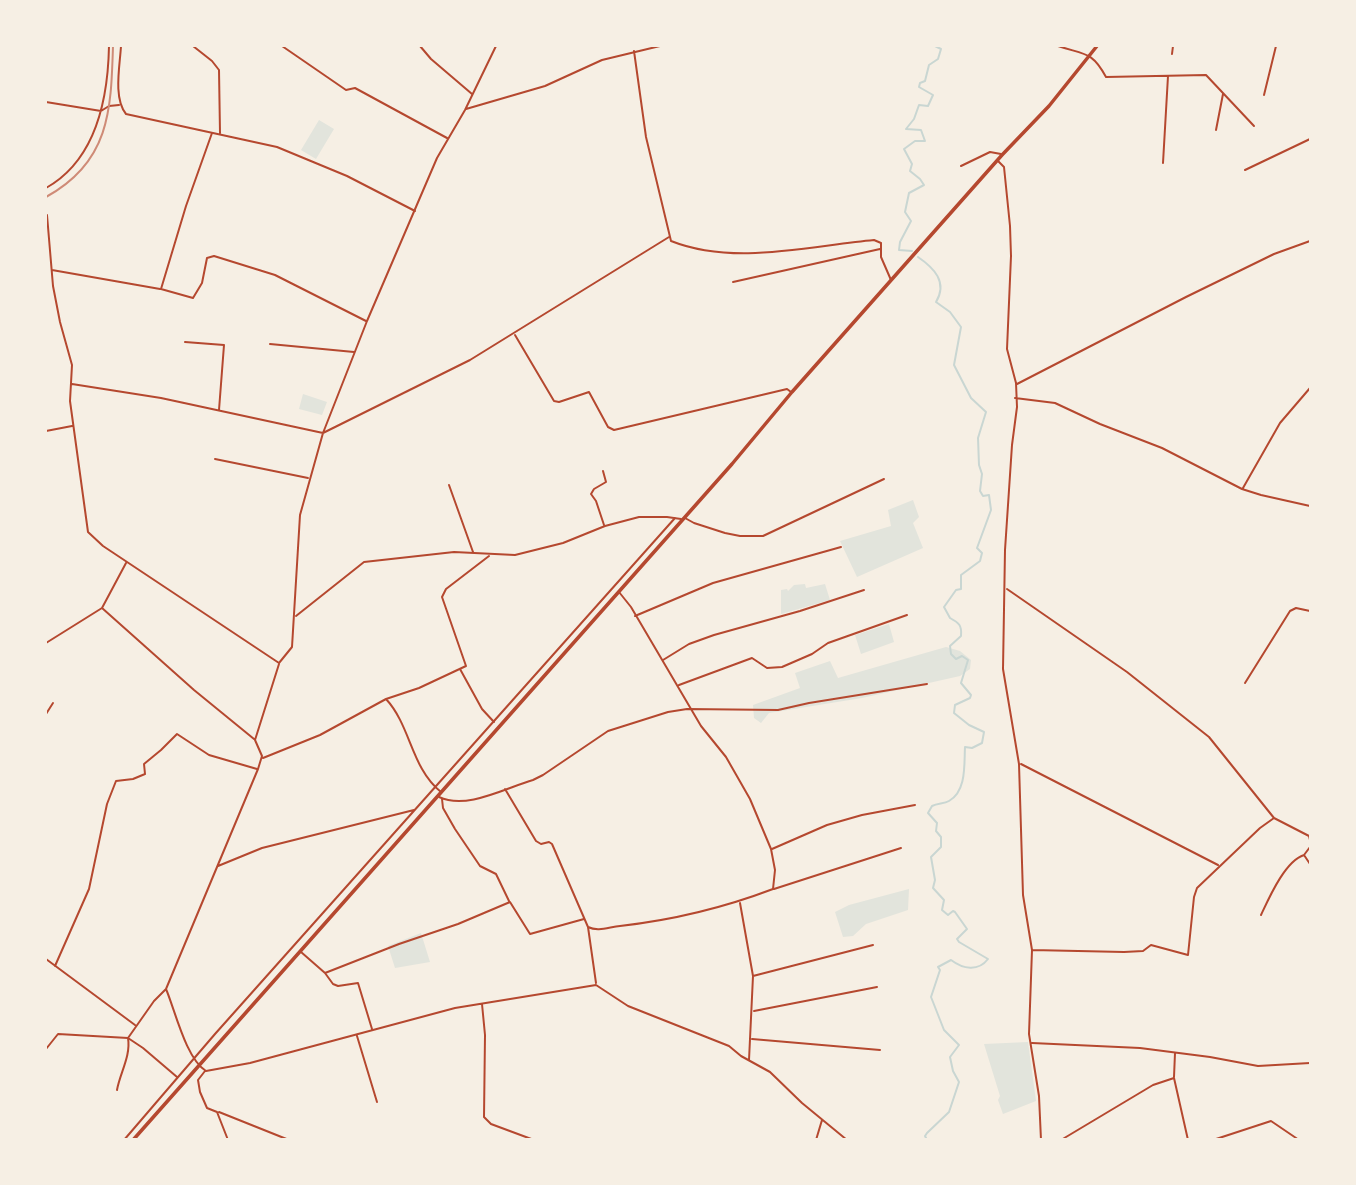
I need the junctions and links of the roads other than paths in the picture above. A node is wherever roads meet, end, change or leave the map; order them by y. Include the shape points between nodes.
1 (109, 46) edge
2 (121, 46) edge
3 (193, 46) edge
4 (282, 46) edge
5 (420, 46) edge
6 (496, 46) edge
7 (660, 46) edge
8 (1058, 46) edge
9 (1097, 46) edge
10 (1173, 46) edge
11 (1276, 46) edge
12 (634, 51) junction
13 (1172, 54) dead end
14 (1089, 56) junction
15 (1168, 75) junction
16 (1224, 93) junction
17 (472, 94) junction
18 (1264, 95) dead end
19 (104, 100) junction
20 (46, 102) edge
21 (109, 106) junction
22 (121, 106) junction
23 (465, 110) junction
24 (101, 111) junction
25 (1254, 126) dead end
26 (1216, 130) dead end
27 (212, 133) junction
28 (219, 134) junction
29 (449, 138) junction
30 (1311, 139) edge
31 (1002, 155) junction
32 (998, 160) junction
33 (1163, 163) dead end
34 (961, 166) dead end
35 (1245, 170) dead end
36 (46, 188) edge
37 (416, 211) junction
38 (47, 215) dead end
39 (669, 237) junction
40 (1311, 241) edge
41 (881, 248) junction
42 (51, 270) junction
43 (892, 281) junction
44 (733, 282) dead end
45 (161, 289) junction
46 (367, 321) junction
47 (515, 335) junction
48 (186, 342) dead end
49 (270, 344) dead end
50 (355, 352) junction
51 (1016, 383) junction
52 (71, 384) junction
53 (1311, 388) edge
54 (792, 392) junction
55 (1015, 398) junction
56 (219, 411) junction
57 (74, 426) junction
58 (46, 431) edge
59 (323, 433) junction
60 (215, 459) dead end
61 (603, 471) dead end
62 (309, 478) junction
63 (884, 479) dead end
64 (449, 485) dead end
65 (1242, 489) junction
66 (1311, 506) edge
67 (675, 518) junction
68 (683, 518) junction
69 (605, 526) junction
70 (841, 547) dead end
71 (473, 554) junction
72 (490, 555) junction
73 (127, 562) junction
74 (1005, 589) junction
75 (864, 590) dead end
76 (618, 592) junction
77 (102, 608) junction
78 (1311, 611) edge
79 (906, 615) dead end
80 (635, 616) junction
81 (294, 618) junction
82 (46, 643) edge
83 (663, 660) junction
84 (279, 663) junction
85 (460, 668) junction
86 (1245, 683) dead end
87 (927, 684) dead end
88 (677, 686) junction
89 (386, 699) junction
90 (53, 703) dead end
91 (691, 709) junction
92 (46, 714) edge
93 (494, 722) junction
94 (255, 740) junction
95 (262, 759) junction
96 (1019, 764) junction
97 (258, 769) junction
98 (435, 788) junction
99 (505, 788) junction
100 (440, 796) junction
101 (915, 806) dead end
102 (415, 810) junction
103 (1274, 818) junction
104 (1311, 840) edge
105 (1311, 847) edge
106 (901, 848) dead end
107 (771, 849) junction
108 (1304, 855) junction
109 (1311, 864) edge
110 (1219, 865) junction
111 (216, 867) junction
112 (773, 889) junction
113 (739, 901) junction
114 (510, 902) junction
115 (1261, 915) dead end
116 (584, 919) junction
117 (588, 927) junction
118 (873, 945) dead end
119 (1032, 950) junction
120 (301, 951) junction
121 (46, 959) edge
122 (55, 966) junction
123 (325, 973) junction
124 (753, 976) junction
125 (596, 985) junction
126 (877, 987) dead end
127 (166, 989) junction
128 (481, 1003) junction
129 (753, 1011) junction
130 (136, 1026) junction
131 (372, 1030) junction
132 (356, 1034) junction
133 (128, 1038) junction
134 (751, 1039) junction
135 (1031, 1043) junction
136 (46, 1049) edge
137 (880, 1049) dead end
138 (1175, 1053) junction
139 (194, 1059) junction
140 (749, 1061) junction
141 (1311, 1063) edge
142 (199, 1066) junction
143 (206, 1071) junction
144 (178, 1077) junction
145 (1174, 1079) junction
146 (117, 1090) dead end
147 (377, 1102) dead end
148 (217, 1112) junction
149 (823, 1119) junction
150 (1229, 1134) junction
151 (124, 1139) edge
152 (134, 1139) edge
153 (228, 1139) edge
154 (289, 1139) edge
155 (534, 1139) edge
156 (816, 1139) edge
157 (847, 1139) edge
158 (1041, 1139) edge
159 (1061, 1139) edge
160 (1188, 1139) edge
161 (1213, 1139) edge
162 (1232, 1139) edge
163 (1299, 1139) edge

1 - 19 street
2 - 22 street
3 - 28 street via 219,70
4 - 29 street via 346,90 355,88
5 - 17 street
6 - 17 street
7 - 12 street
8 - 14 street
9 - 14 highway
10 - 13 street
11 - 18 street
12 - 23 street via 545,86
12 - 39 street via 646,137
14 - 15 street via 1100,64 1106,77
14 - 31 highway
15 - 16 street via 1203,74
15 - 33 street
16 - 25 street
16 - 26 street
17 - 23 street
19 - 21 street
19 - 24 street
20 - 24 street
21 - 22 street
21 - 24 street
22 - 27 street via 129,115
23 - 29 street
24 - 36 street via 78,159
27 - 28 street
27 - 45 street
28 - 37 street via 277,147
29 - 37 street
30 - 35 street
31 - 32 highway
31 - 34 street via 990,152
32 - 43 highway
32 - 51 street via 1003,167 1009,215 1007,349
37 - 46 street
38 - 42 street
39 - 41 street via 672,242 735,254 874,240
39 - 47 street
40 - 51 street via 1228,276
41 - 43 street
41 - 44 street
42 - 45 street
42 - 52 street via 72,365
43 - 54 highway
45 - 46 street via 193,298 202,283 207,258 215,256 275,275
46 - 50 street
47 - 54 street via 554,401 589,391 614,430 786,389
47 - 59 street
48 - 56 street via 224,345
49 - 50 street
50 - 59 street
51 - 55 street
52 - 56 street
52 - 57 street
53 - 65 street via 1280,423
54 - 68 highway
55 - 65 street via 1055,403 1162,448
55 - 74 street
56 - 59 street
57 - 58 street
57 - 73 street via 88,532
59 - 62 street
60 - 62 street
61 - 69 street via 606,482 591,494
62 - 81 street via 298,523
63 - 68 street via 763,536 726,533
64 - 71 street
65 - 66 street
67 - 68 street
67 - 69 street via 646,517
67 - 93 street
68 - 76 highway
69 - 72 street via 547,547
70 - 80 street via 713,583
71 - 72 street
71 - 81 street via 364,562
72 - 85 street via 442,597 466,662 465,668
73 - 77 street
73 - 84 street
74 - 96 street via 1003,669
74 - 103 street via 1127,672 1209,737
75 - 83 street via 714,635
76 - 80 street
76 - 100 highway
77 - 82 street
77 - 94 street
78 - 86 street via 1290,611
79 - 88 street via 828,643 782,667 767,668 752,657
80 - 83 street
81 - 84 street via 292,647
83 - 88 street
84 - 94 street
85 - 89 street
85 - 93 street
87 - 91 street via 778,710
88 - 91 street
89 - 95 street via 320,735
89 - 98 street
90 - 92 street
91 - 99 street via 616,727 543,775
91 - 107 street via 734,769
93 - 98 street
94 - 95 street
95 - 97 street
96 - 110 street
96 - 119 street via 1023,895
97 - 111 street
97 - 122 street via 209,755 177,734 144,764 145,774 116,781 89,889
98 - 100 street
98 - 102 street
99 - 100 street via 470,801
99 - 116 street via 536,841 554,846
100 - 114 street via 455,829 481,866 496,874
100 - 120 highway
101 - 107 street via 827,825
102 - 111 street via 262,848
102 - 139 street
103 - 104 street
103 - 110 street
105 - 108 street
106 - 112 street
107 - 112 street
108 - 109 street
108 - 115 street via 1291,864
110 - 119 street via 1194,892 1188,955 1151,945 1143,951 1124,952
111 - 127 street
112 - 113 street
113 - 117 street via 671,919 597,930
113 - 124 street
114 - 116 street via 530,934
114 - 123 street
116 - 117 street
117 - 125 street
118 - 124 street
119 - 135 street
120 - 123 street
120 - 142 highway
121 - 122 street
122 - 130 street
123 - 131 street via 335,985 358,983
124 - 129 street
125 - 128 street
125 - 140 street via 628,1006 724,1044
126 - 129 street
127 - 130 street
127 - 139 street
128 - 131 street
128 - 155 street via 484,1117
129 - 134 street
130 - 133 street
131 - 132 street
132 - 143 street
132 - 147 street
133 - 136 street via 58,1034
133 - 144 street
133 - 146 street
134 - 137 street
134 - 140 street
135 - 138 street
135 - 158 street
138 - 141 street via 1258,1066
138 - 145 street
139 - 142 street
139 - 144 street
140 - 149 street via 770,1072
142 - 143 street
142 - 152 highway
143 - 148 street via 198,1080 200,1092 207,1108
144 - 151 street
145 - 159 street via 1153,1085
145 - 160 street
148 - 153 street
148 - 154 street
149 - 156 street
149 - 157 street
150 - 161 street
150 - 162 street
150 - 163 street via 1271,1121

